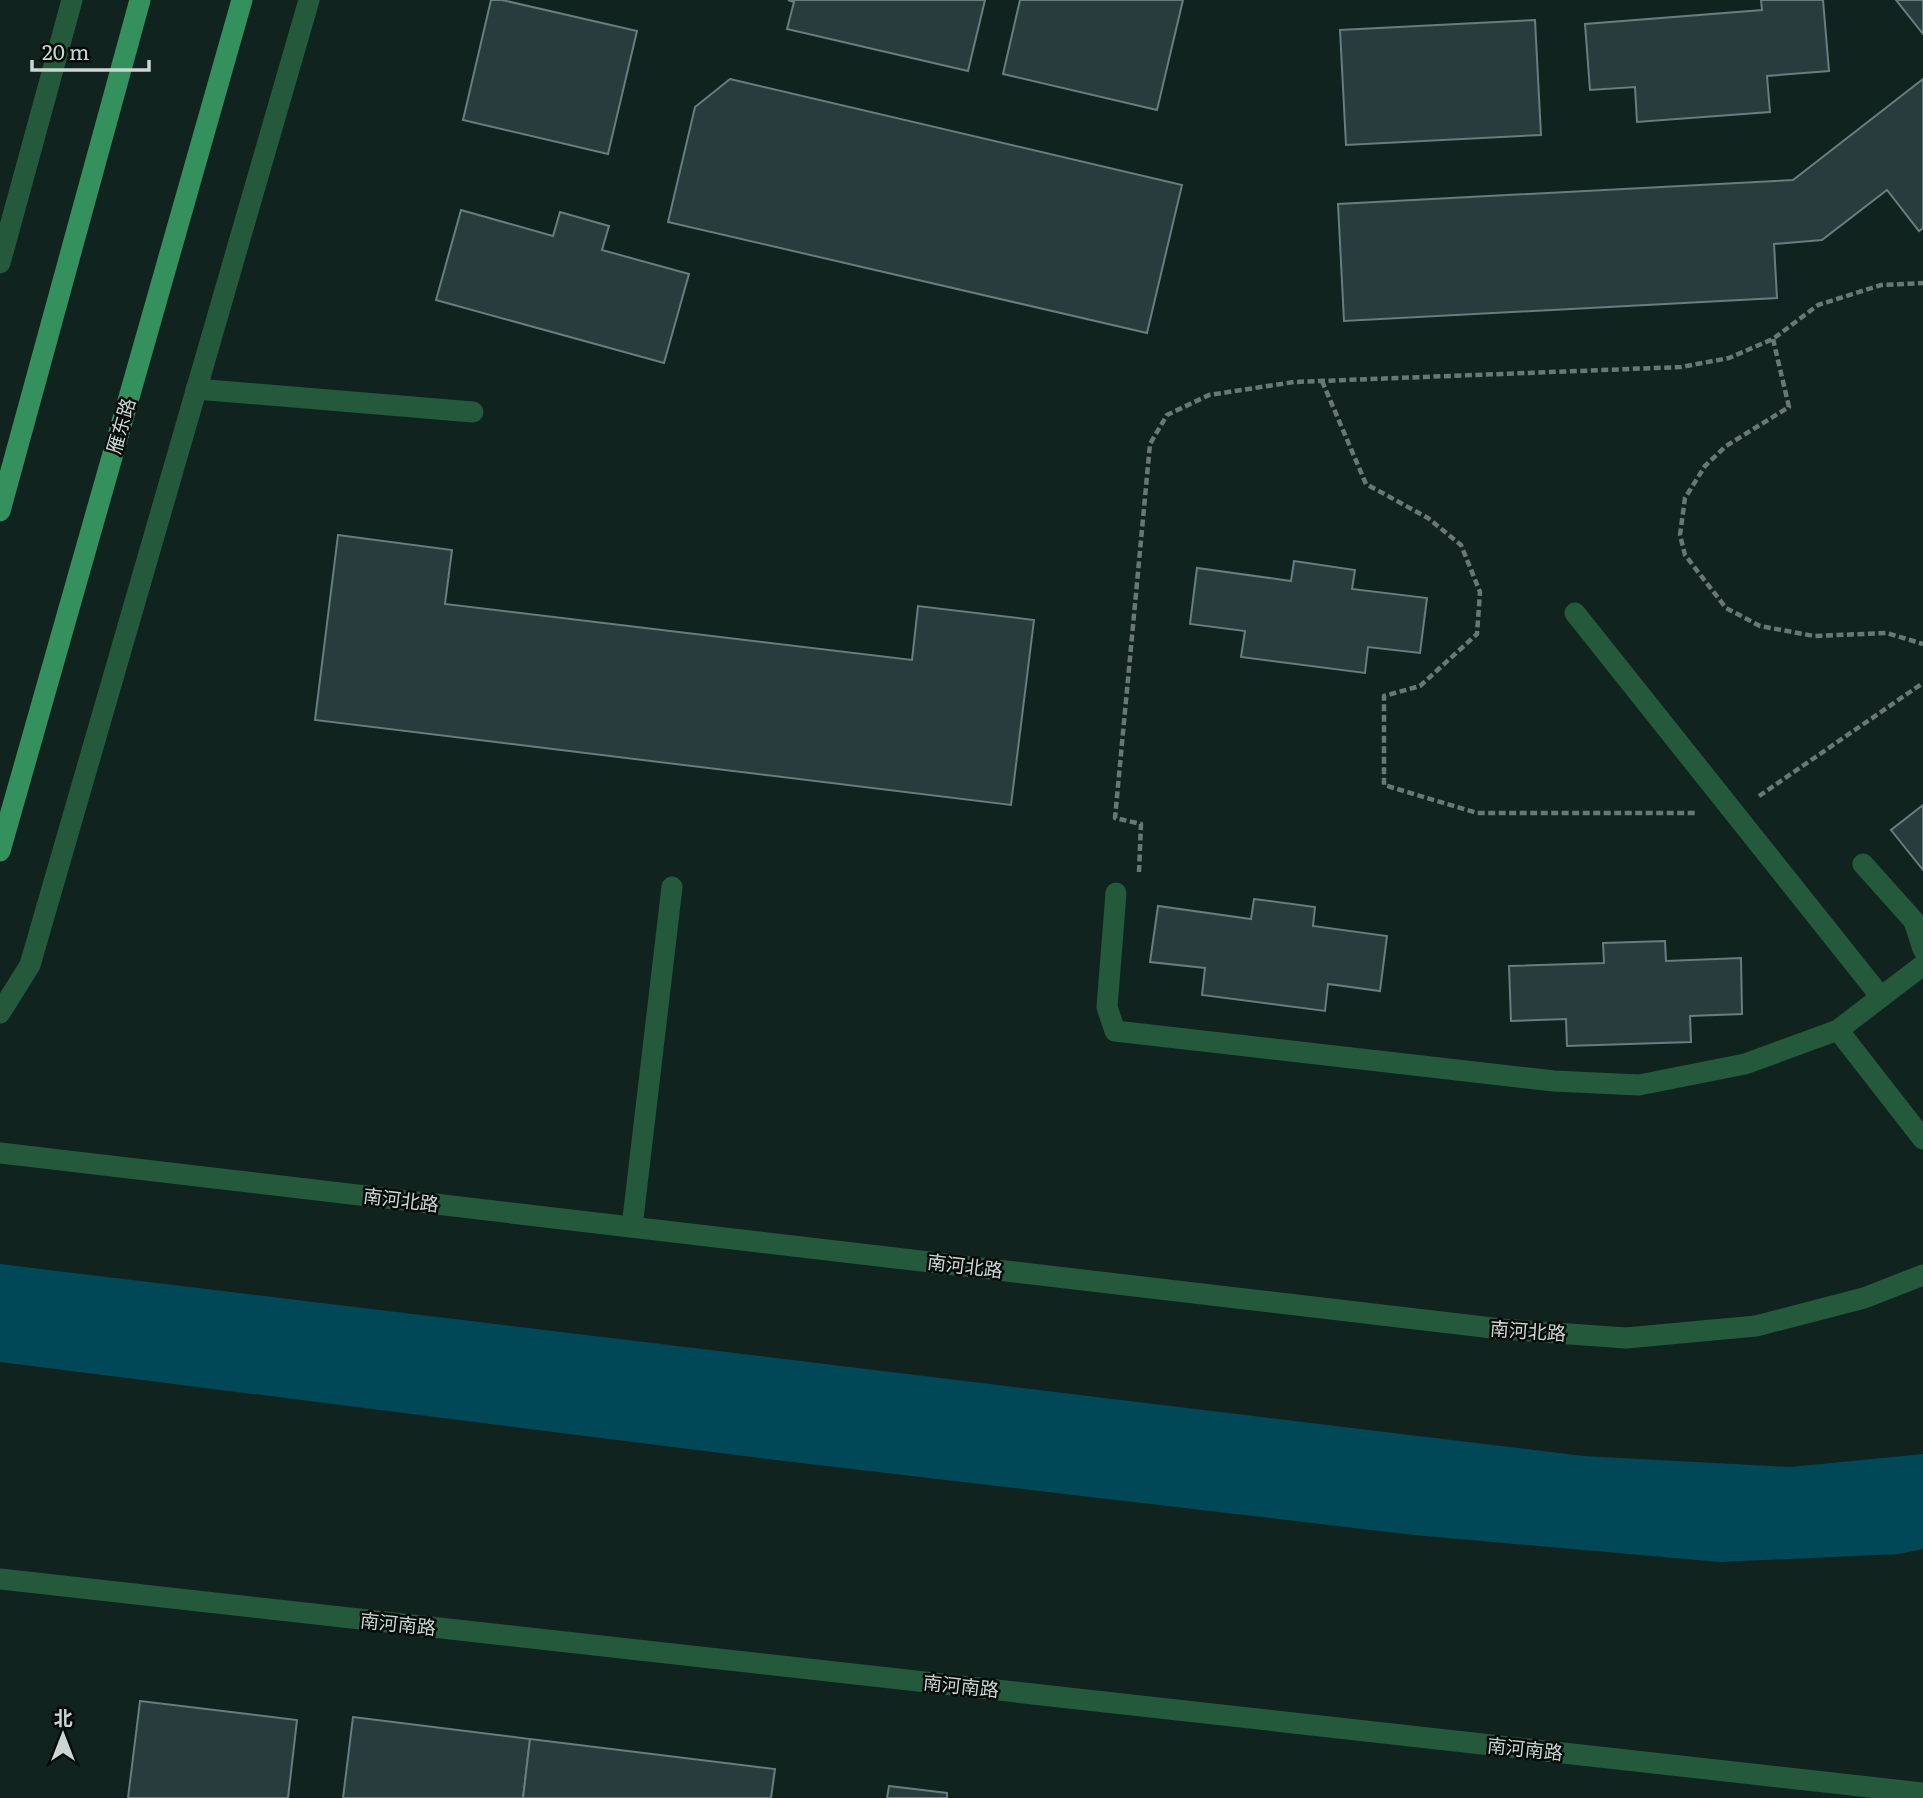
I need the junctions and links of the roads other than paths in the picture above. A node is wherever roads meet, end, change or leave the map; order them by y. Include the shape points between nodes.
1 (72, 0) edge
2 (140, 0) edge
3 (242, 0) edge
4 (309, 0) edge
5 (0, 263) edge
6 (196, 389) junction
7 (473, 412) dead end
8 (0, 511) edge
9 (1575, 613) dead end
10 (0, 851) edge
11 (1864, 864) dead end
12 (672, 887) dead end
13 (1116, 893) dead end
14 (1923, 949) edge
15 (1923, 965) edge
16 (1881, 997) junction
17 (0, 1013) edge
18 (1838, 1030) junction
19 (1923, 1139) edge
20 (0, 1153) edge
21 (632, 1227) junction
22 (1923, 1275) edge
23 (0, 1579) edge
24 (1923, 1793) edge

1 - 5 street
2 - 8 main road
3 - 10 main road, 雁东路
4 - 6 street
6 - 7 street
6 - 17 street via 30,965
9 - 16 street
11 - 14 street via 1914,921
12 - 21 street
13 - 18 street via 1107,1007 1115,1031 1554,1081 1639,1085 1745,1064
15 - 16 street
16 - 18 street
18 - 19 street
20 - 21 street, 南河北路
21 - 22 street, 南河北路 via 1501,1329 1626,1338 1756,1326 1864,1298
23 - 24 street, 南河南路

